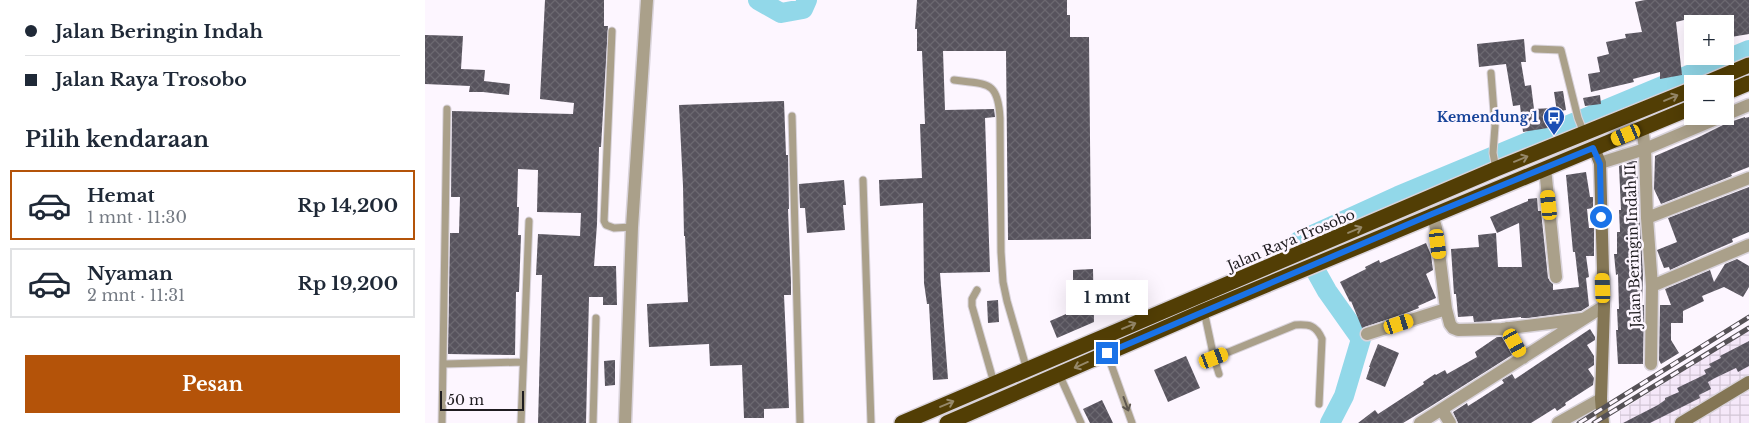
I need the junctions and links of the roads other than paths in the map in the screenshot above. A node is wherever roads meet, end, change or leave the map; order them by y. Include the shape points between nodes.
1 (647, 0) edge
2 (612, 31) dead end
3 (1535, 49) dead end
4 (1749, 65) edge
5 (1491, 73) dead end
6 (1725, 75) edge
7 (954, 80) dead end
8 (1749, 83) edge
9 (1734, 89) edge
10 (1684, 92) edge
11 (1749, 105) edge
12 (447, 109) dead end
13 (1684, 111) edge
14 (1734, 112) edge
15 (792, 116) dead end
16 (1702, 125) edge
17 (1642, 128) junction
18 (1582, 131) junction
19 (1593, 148) junction
20 (1645, 149) junction
21 (1495, 162) junction
22 (1600, 164) junction
23 (1545, 168) junction
24 (1749, 178) edge
25 (863, 180) dead end
26 (1432, 214) junction
27 (1647, 218) junction
28 (529, 221) dead end
29 (632, 227) junction
30 (1749, 245) edge
31 (1556, 277) dead end
32 (1653, 286) junction
33 (977, 290) dead end
34 (1604, 306) junction
35 (1446, 309) junction
36 (1204, 311) junction
37 (596, 318) dead end
38 (1582, 319) junction
39 (1507, 328) junction
40 (1367, 334) dead end
41 (1107, 353) junction
42 (1214, 358) junction
43 (1523, 358) junction
44 (523, 362) junction
45 (444, 364) junction
46 (1651, 364) dead end
47 (1027, 370) junction
48 (1059, 374) junction
49 (1219, 374) dead end
50 (1749, 382) edge
51 (994, 383) junction
52 (1601, 400) junction
53 (1319, 404) dead end
54 (1441, 410) junction
55 (443, 423) edge
56 (521, 423) edge
57 (593, 423) edge
58 (625, 423) edge
59 (800, 423) edge
60 (871, 423) edge
61 (902, 423) edge
62 (947, 423) edge
63 (1081, 423) edge
64 (1132, 423) edge
65 (1420, 423) edge
66 (1450, 423) edge
67 (1558, 423) edge
68 (1603, 423) edge
69 (1681, 423) edge

1 - 29 street
2 - 29 lane via 604,221 612,227
3 - 18 lane via 1561,50
4 - 6 highway
5 - 21 lane
7 - 47 lane via 987,85 997,96 1003,282
8 - 9 highway
18 -> 10 highway, Jalan Raya Trosobo
11 - 14 street
12 - 45 lane
13 - 17 highway
15 - 59 lane
16 - 20 street
17 - 19 highway
17 - 20 street, Jalan Beringin Indah II
21 -> 18 highway, Jalan Raya Trosobo
19 - 22 street
19 - 23 highway
20 - 22 street
20 - 27 street, Jalan Beringin Indah II
47 -> 21 highway, Jalan Raya Trosobo via 1296,256
22 - 34 street
23 - 26 highway
23 - 31 street
24 - 27 street
25 - 60 lane
26 - 35 street
26 - 36 highway
27 - 32 street, Jalan Beringin Indah II
28 - 44 lane
29 - 58 street
30 - 32 street
32 - 46 street, Jalan Beringin Indah II
33 - 51 lane via 971,299 972,306
34 - 38 street
34 - 52 street
35 - 39 street via 1450,324 1458,330
35 - 40 street
36 - 41 highway
36 - 42 lane
37 - 57 lane
38 - 39 street
38 - 43 street
39 - 43 street
41 -> 48 highway
41 -> 64 lane
42 - 49 lane
42 - 53 lane via 1295,325 1313,326 1322,339
43 - 54 street
44 - 45 lane
44 - 56 lane
45 - 55 lane
47 - 51 highway, Jalan Raya Trosobo
48 - 62 highway
48 - 63 lane
50 - 69 street
61 -> 51 highway, Jalan Raya Trosobo
52 - 67 street
52 - 68 street
54 - 65 street
54 - 66 street

